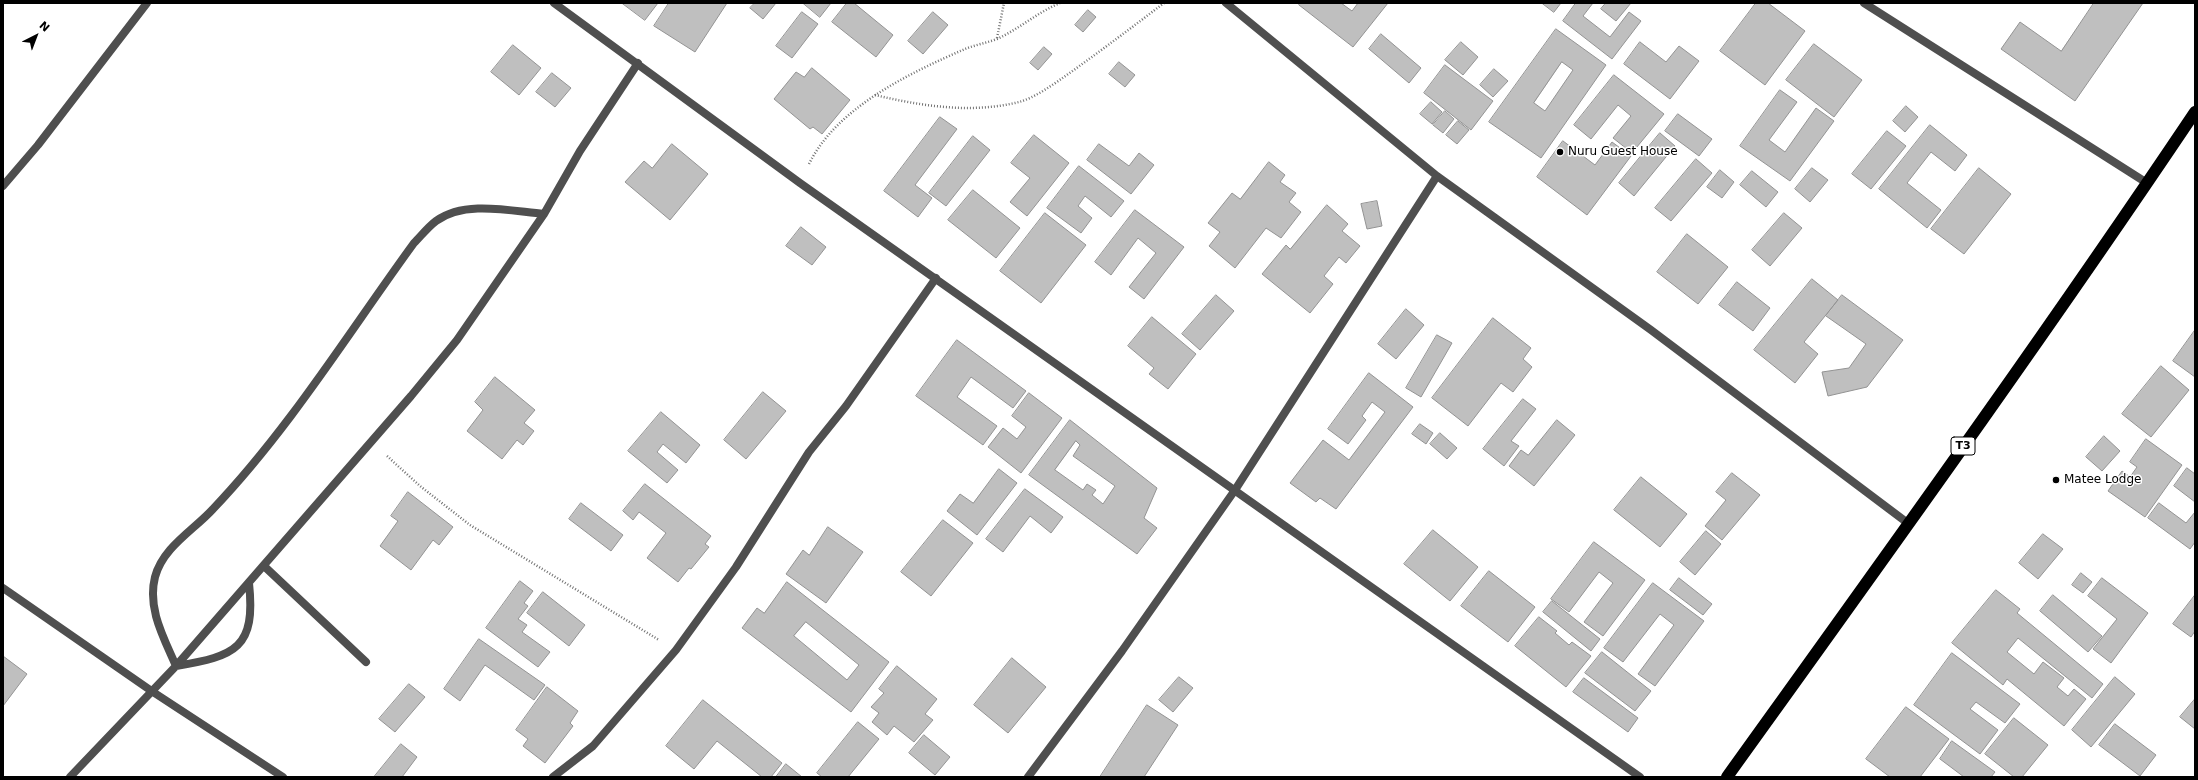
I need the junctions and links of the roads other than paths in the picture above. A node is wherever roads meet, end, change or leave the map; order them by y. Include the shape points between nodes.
1 (147, 3) edge
2 (554, 3) edge
3 (1226, 3) edge
4 (1864, 3) edge
5 (638, 63) junction
6 (2195, 112) edge
7 (1437, 176) junction
8 (2147, 183) junction
9 (3, 186) edge
10 (544, 214) junction
11 (936, 278) junction
12 (1235, 490) junction
13 (1909, 524) junction
14 (264, 566) junction
15 (249, 583) junction
16 (3, 588) edge
17 (366, 662) dead end
18 (176, 666) junction
19 (153, 692) junction
20 (70, 777) edge
21 (283, 777) edge
22 (552, 777) edge
23 (1028, 777) edge
24 (1640, 777) edge
25 (1727, 777) edge

1 - 9 street via 38,145
2 - 5 street
3 - 7 street
4 - 8 street
5 - 10 street via 580,151
5 - 11 street
6 - 8 highway, T3
7 - 12 street
7 - 13 street via 1651,330
8 - 13 highway, T3
10 - 14 street via 457,340
10 - 18 street via 477,209 455,212 436,221 414,243 281,429 213,509 171,548 155,576 152,599 158,625
11 - 12 street
11 - 22 street via 846,406 809,452 736,567 676,650 593,746
12 - 23 street via 1122,651
12 - 24 street
13 - 25 highway, T3
14 - 15 street
14 - 17 street
15 - 18 street
15 - 18 street via 252,606 250,624 244,638 232,650 211,660
16 - 19 street
18 - 19 street
19 - 20 street
19 - 21 street

